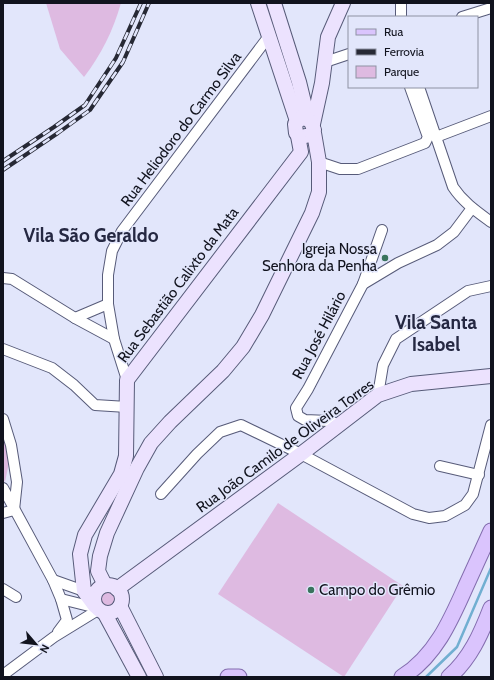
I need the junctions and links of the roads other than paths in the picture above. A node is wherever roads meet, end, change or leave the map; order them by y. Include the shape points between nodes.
1 (258, 3) edge
2 (274, 3) edge
3 (343, 3) edge
4 (401, 3) edge
5 (491, 8) edge
6 (401, 16) edge
7 (465, 16) edge
8 (269, 36) junction
9 (348, 54) edge
10 (325, 62) junction
11 (298, 82) junction
12 (322, 83) junction
13 (410, 88) edge
14 (419, 88) edge
15 (491, 116) edge
16 (308, 123) junction
17 (436, 137) junction
18 (301, 152) junction
19 (319, 162) junction
20 (472, 208) junction
21 (491, 222) edge
22 (382, 230) dead end
23 (3, 278) edge
24 (363, 284) junction
25 (491, 286) edge
26 (108, 304) junction
27 (75, 318) junction
28 (114, 339) junction
29 (3, 349) edge
30 (491, 376) edge
31 (127, 380) junction
32 (378, 395) junction
33 (127, 407) junction
34 (3, 419) edge
35 (340, 425) junction
36 (491, 425) edge
37 (301, 454) junction
38 (440, 466) dead end
39 (479, 475) junction
40 (3, 488) edge
41 (161, 494) dead end
42 (14, 510) junction
43 (3, 514) edge
44 (491, 530) edge
45 (54, 580) junction
46 (3, 589) edge
47 (16, 597) dead end
48 (61, 599) junction
49 (97, 600) junction
50 (491, 608) edge
51 (67, 620) junction
52 (54, 637) junction
53 (3, 675) edge
54 (139, 677) edge
55 (156, 677) edge
56 (228, 677) edge
57 (239, 677) edge
58 (402, 677) edge
59 (449, 677) edge

1 - 8 street
2 - 11 street
3 - 10 street via 328,37
4 - 6 street
5 - 7 street
8 - 16 street
8 - 26 street, Rua Heliodoro do Carmo Silva via 122,231 112,251 108,275
9 - 10 street
10 - 12 street
11 - 12 street via 309,86 318,86
11 - 16 street
12 - 16 street via 317,104
13 - 19 street via 428,137 425,143 358,169 340,169
14 - 17 street
15 - 17 street
16 - 18 street via 312,133 307,137 298,136
16 - 19 street
17 - 20 street via 453,187
18 - 19 street via 312,154
18 - 31 street, Rua Sebastião Calixto da Mata
19 - 49 street via 319,192 312,213 262,315 243,347 223,371 151,443 138,468 107,533 100,556
20 - 21 street
20 - 24 street, Rua José Hilário via 454,232 437,244
22 - 24 street
23 - 27 street via 12,279
24 - 35 street, Rua José Hilário via 296,408 298,416 305,420 329,421
25 - 32 street via 468,291 396,339 383,365
26 - 27 street
26 - 28 street, Rua Heliodoro do Carmo Silva
27 - 28 street
28 - 31 street, Rua Heliodoro do Carmo Silva
29 - 33 street via 52,368 95,405
30 - 32 street, Rua João Camilo de Oliveira Torres via 411,384
31 - 33 street, Rua Sebastião Calixto da Mata
32 - 35 street, Rua João Camilo de Oliveira Torres
33 - 49 street, Rua Sebastião Calixto da Mata via 126,456 121,474 85,535 80,554
34 - 42 street via 11,445 16,482
35 - 37 street, Rua João Camilo de Oliveira Torres
36 - 39 street
37 - 39 street via 413,514 429,518 445,516 465,504 473,494
37 - 41 street via 241,425 220,432
37 - 49 street, Rua João Camilo de Oliveira Torres
38 - 39 street
40 - 42 street
42 - 43 street
42 - 45 street
44 - 58 main road via 452,618 433,649 414,670
45 - 48 street
45 - 49 street
46 - 47 street
48 - 49 street
48 - 51 street
49 - 51 street
49 - 52 street, Rua João Camilo de Oliveira Torres
49 - 54 street
49 - 55 street, Rua João Camilo de Oliveira Torres via 114,612 120,606
50 - 59 main road via 473,649 458,670
51 - 52 street
52 - 53 street, Rua João Camilo de Oliveira Torres
56 - 57 main road

